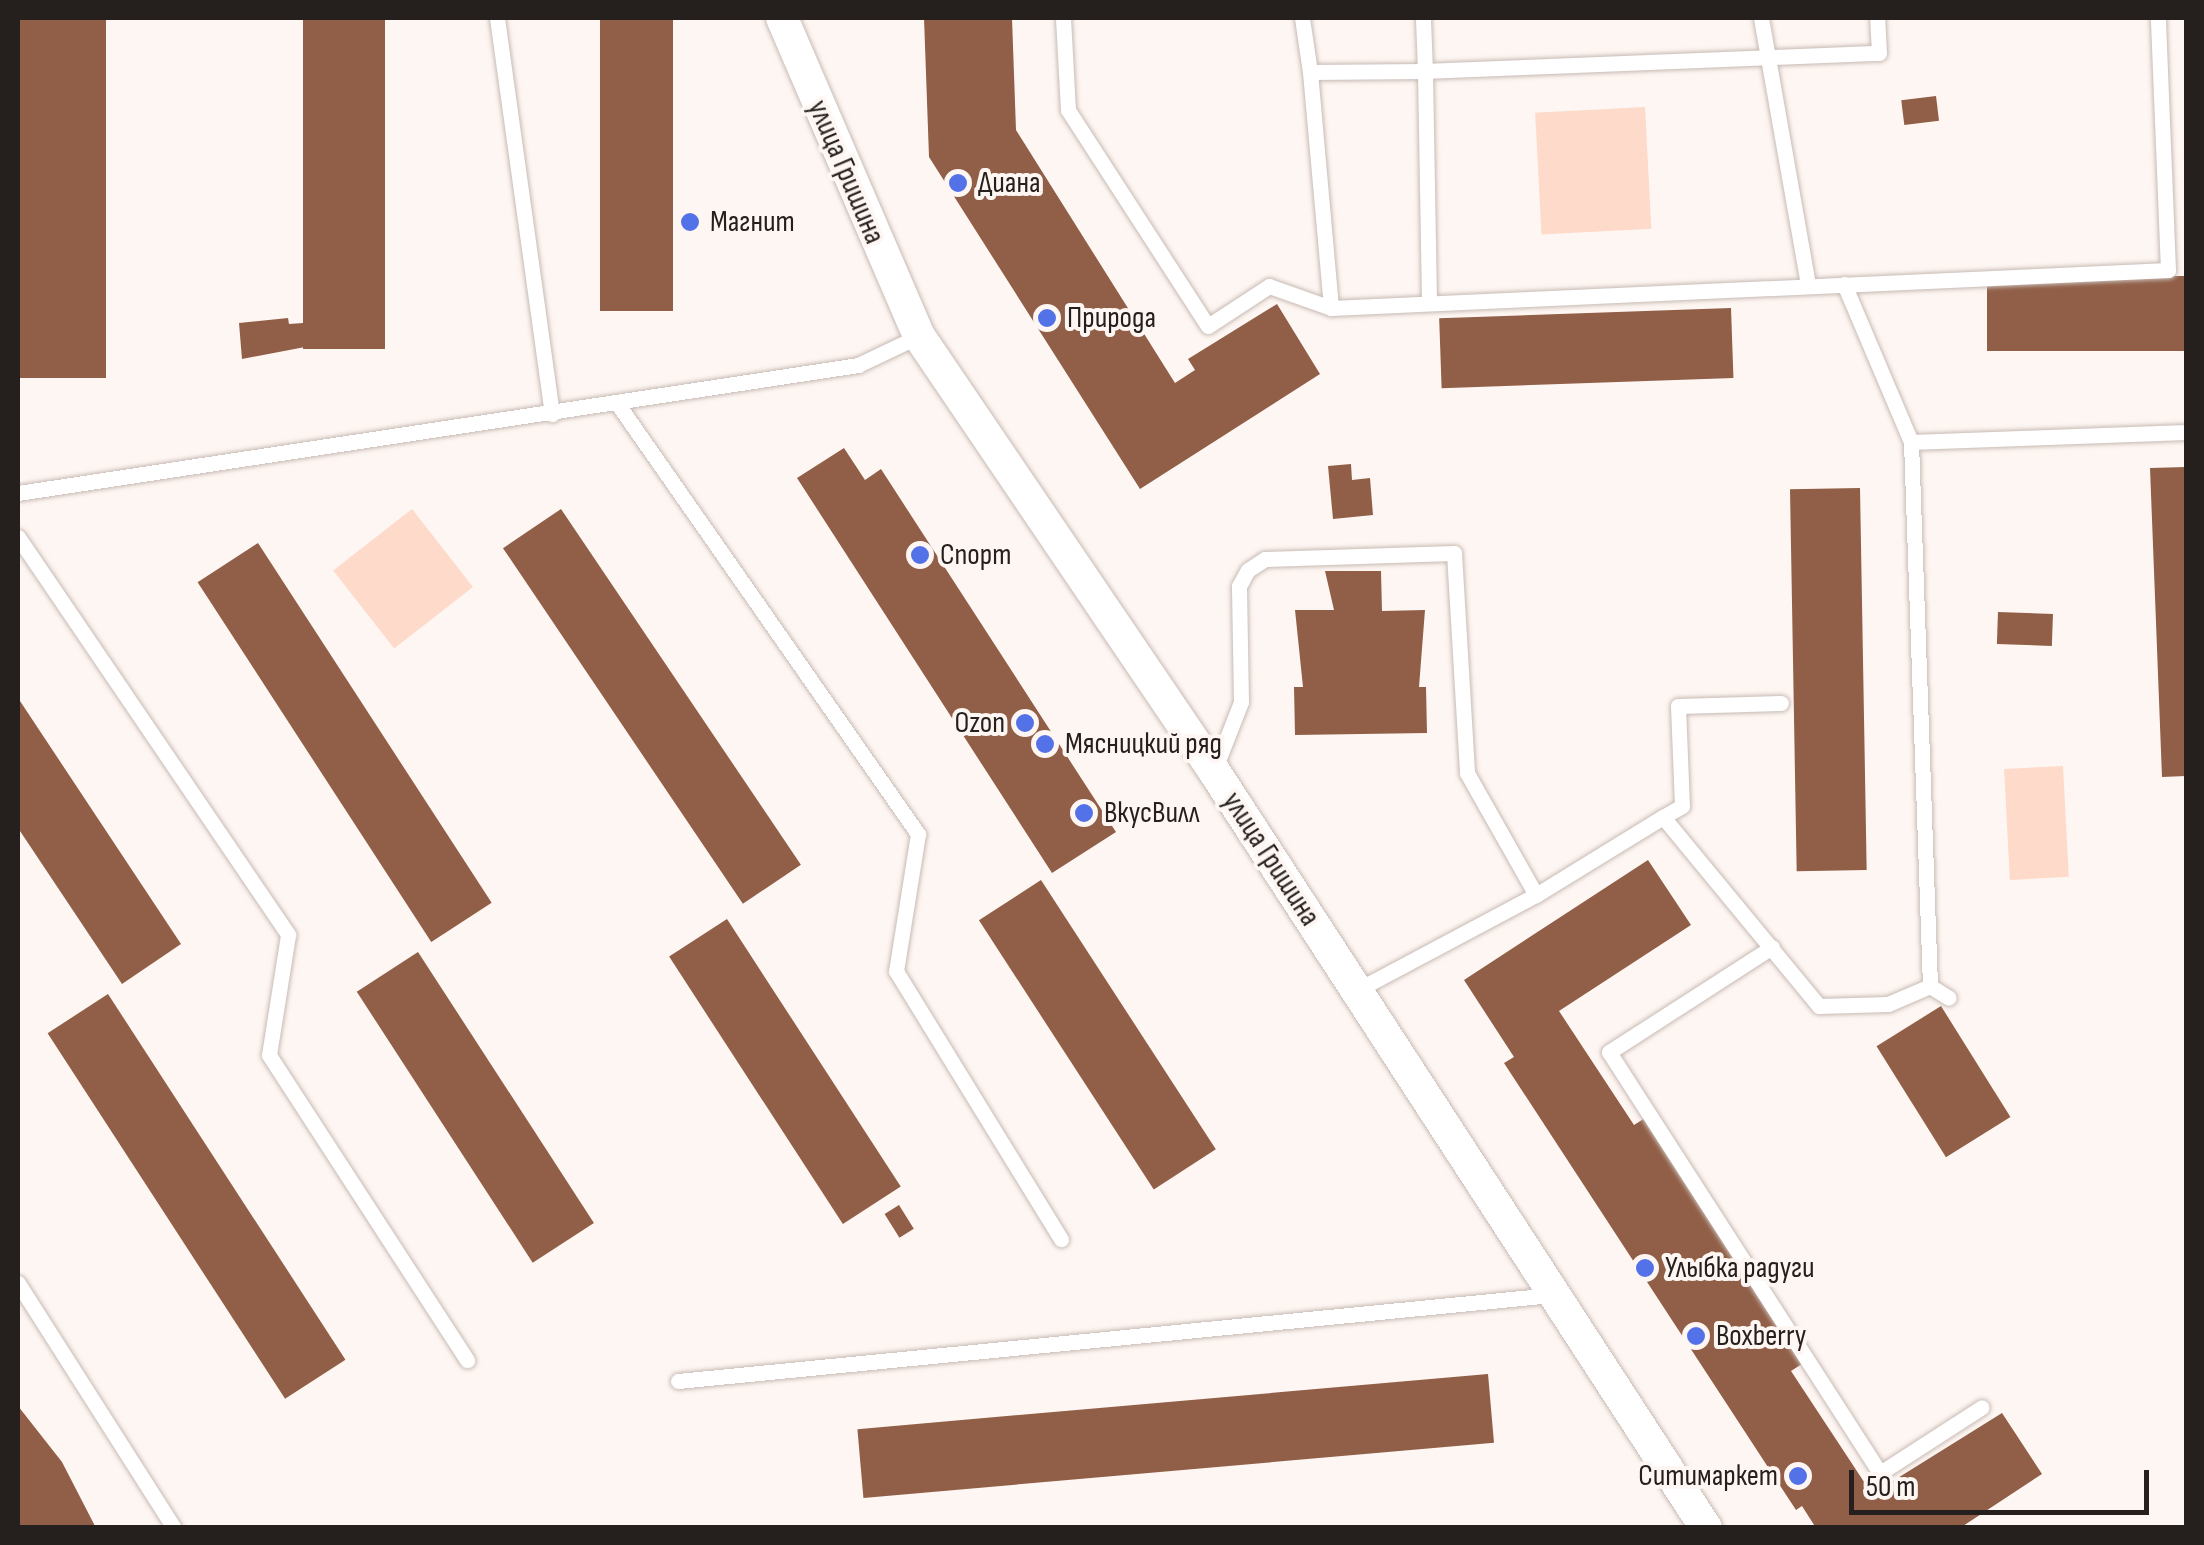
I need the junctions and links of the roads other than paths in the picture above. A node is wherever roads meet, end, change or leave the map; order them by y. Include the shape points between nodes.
1 (497, 18) edge
2 (782, 18) edge
3 (1064, 18) edge
4 (1302, 18) edge
5 (1423, 18) edge
6 (1760, 18) edge
7 (1877, 18) edge
8 (2158, 18) edge
9 (1762, 54) junction
10 (1310, 72) junction
11 (1426, 72) junction
12 (1844, 284) junction
13 (1808, 285) junction
14 (1429, 301) junction
15 (1332, 308) junction
16 (919, 336) junction
17 (618, 404) junction
18 (552, 414) junction
19 (2186, 432) edge
20 (1911, 442) junction
21 (18, 493) edge
22 (18, 537) edge
23 (1781, 703) dead end
24 (1214, 771) junction
25 (1664, 817) junction
26 (1536, 895) junction
27 (1772, 947) junction
28 (1930, 986) junction
29 (1357, 990) junction
30 (1949, 998) dead end
31 (1061, 1240) dead end
32 (18, 1284) edge
33 (1552, 1295) junction
34 (467, 1360) dead end
35 (678, 1381) dead end
36 (1982, 1407) dead end
37 (174, 1528) edge
38 (1706, 1528) edge

1 - 18 lane
2 - 16 street, улица Гришина
3 - 15 lane via 1068,110 1208,326 1269,286
4 - 10 lane
5 - 11 lane
6 - 9 lane
7 - 9 lane via 1879,54
8 - 12 lane via 2168,270
9 - 11 lane
9 - 13 lane
10 - 11 lane
10 - 15 lane
11 - 14 lane
12 - 13 lane
12 - 20 lane
13 - 14 lane
14 - 15 lane
16 - 17 lane via 858,365
16 - 24 street, улица Гришина
17 - 18 lane
17 - 31 lane via 918,834 896,971
18 - 21 lane
19 - 20 lane
20 - 28 lane
22 - 34 lane via 288,935 269,1055
23 - 25 lane via 1678,706 1682,806
24 - 26 lane via 1241,702 1239,586 1248,570 1264,559 1454,553 1468,773
24 - 29 street, улица Гришина
25 - 26 lane
25 - 27 lane
26 - 29 lane
27 - 28 lane via 1820,1006 1888,1004
27 - 36 lane via 1609,1052 1880,1473
28 - 30 lane
29 - 33 street, улица Гришина
32 - 37 lane
33 - 35 lane
33 - 38 street, улица Гришина

